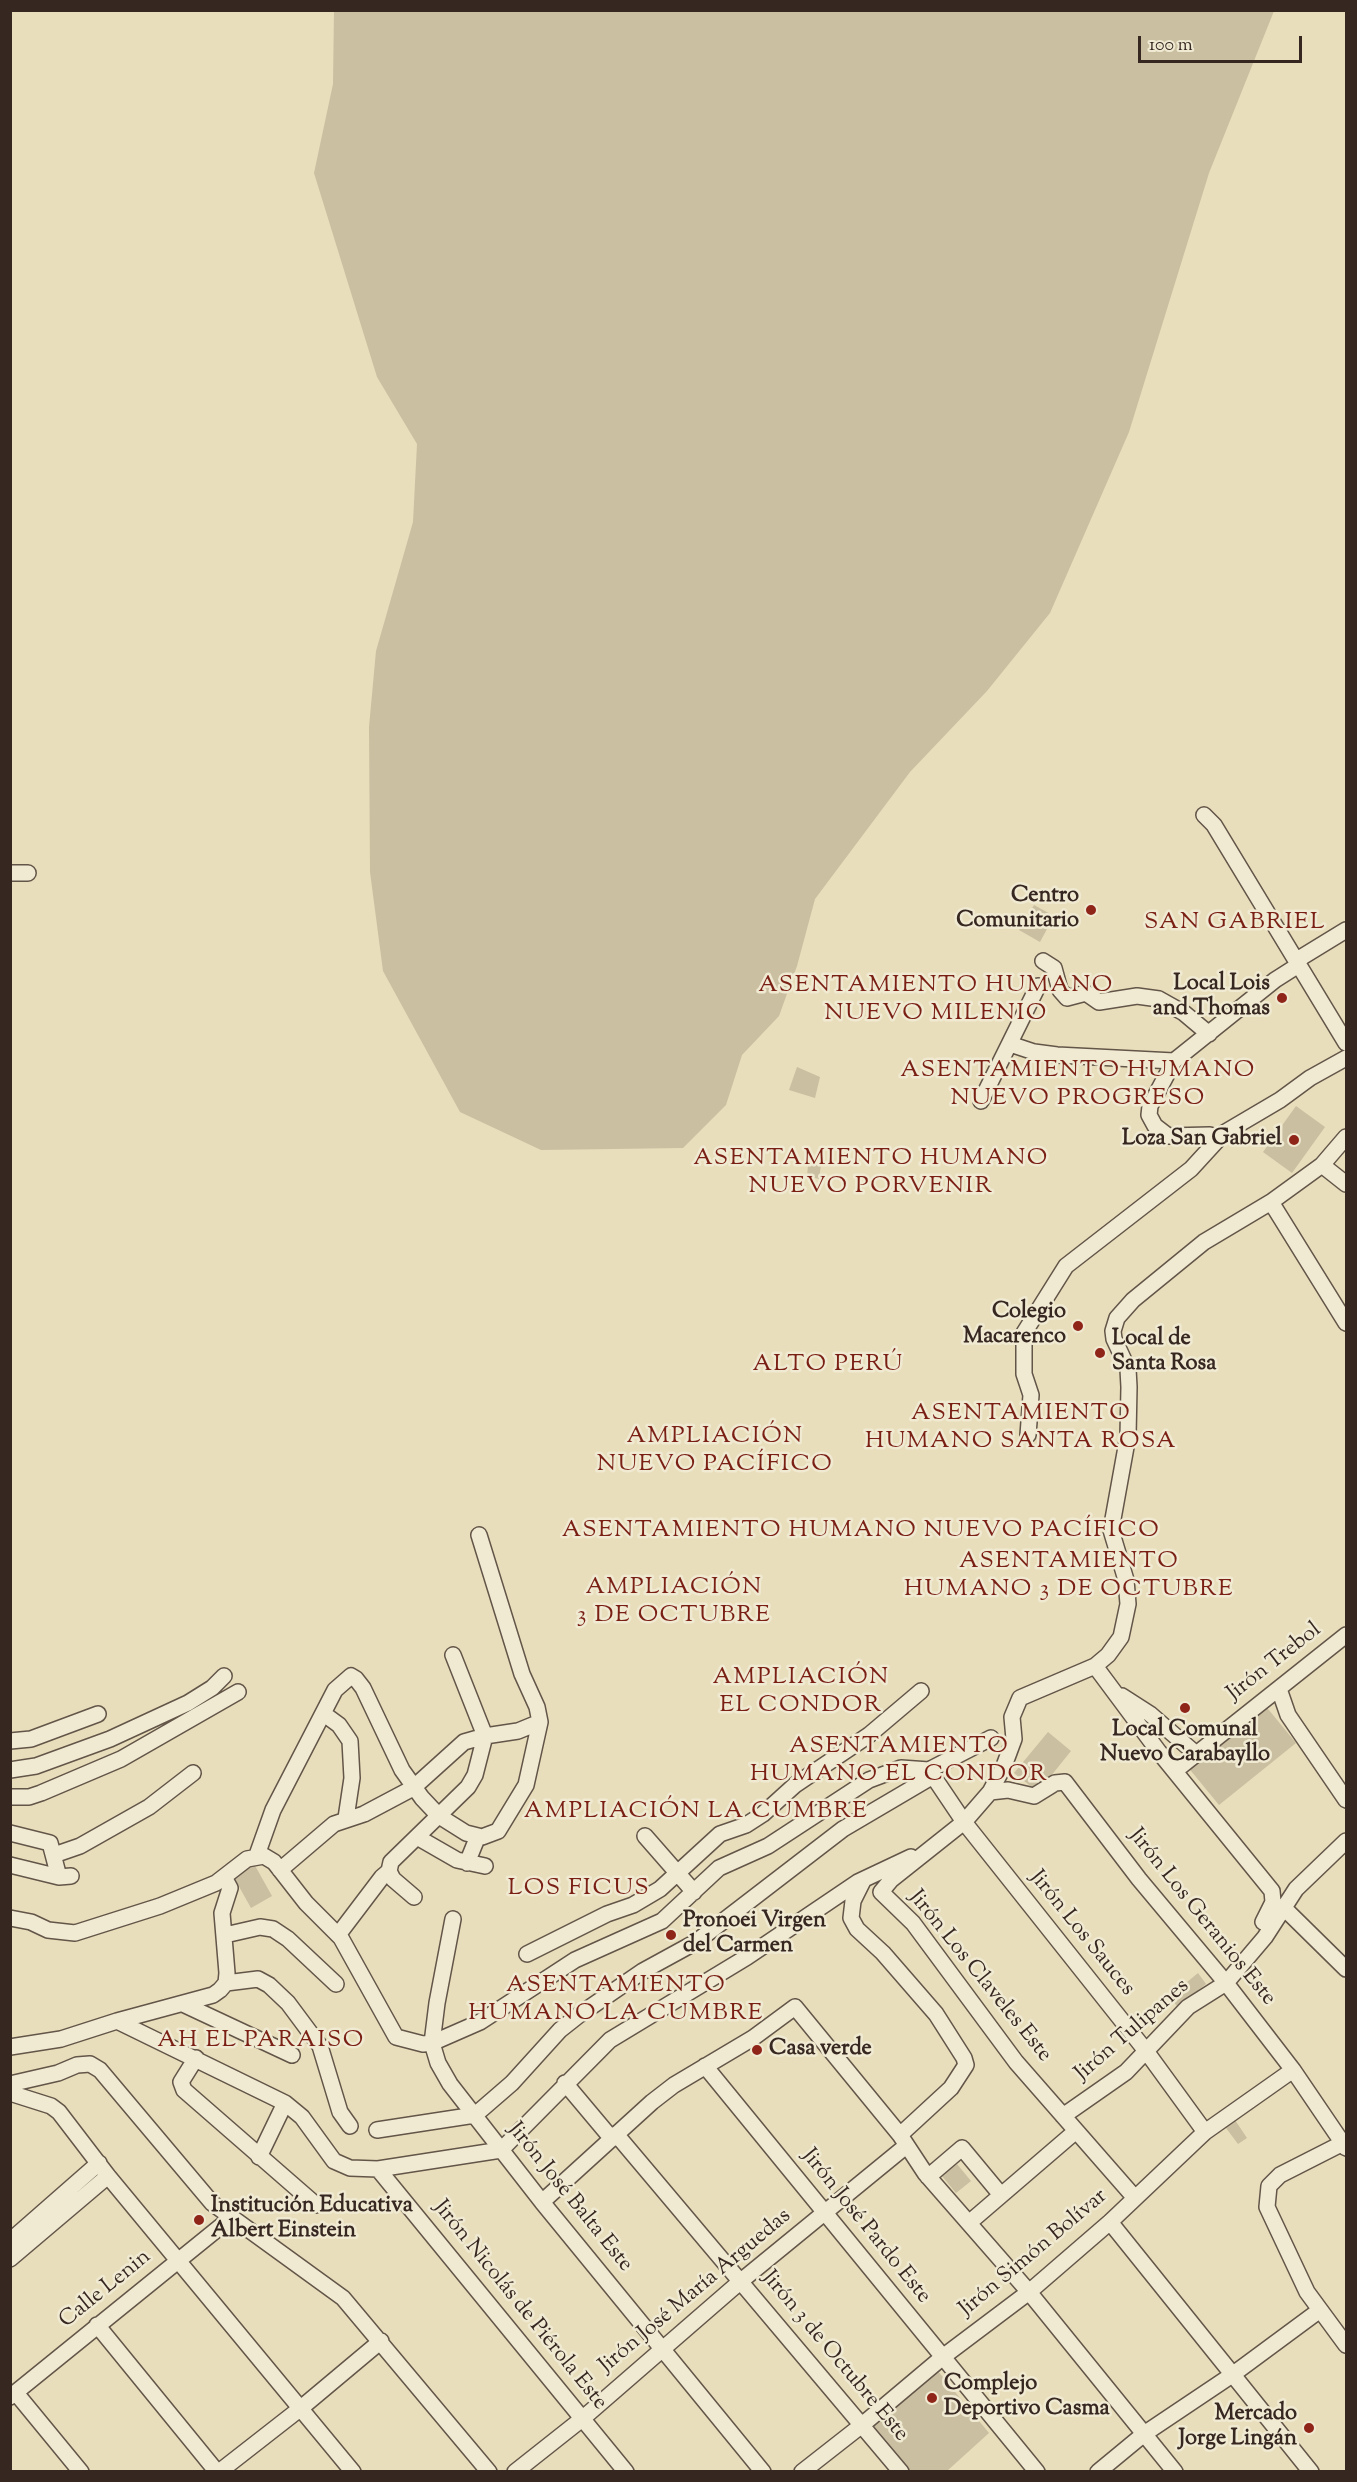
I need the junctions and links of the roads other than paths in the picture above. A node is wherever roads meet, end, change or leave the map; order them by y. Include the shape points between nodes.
1 (1204, 815) dead end
2 (10, 873) edge
3 (28, 873) dead end
4 (1347, 930) edge
5 (1043, 961) dead end
6 (1297, 963) junction
7 (1038, 986) dead end
8 (1209, 1034) junction
9 (1347, 1043) edge
10 (1010, 1044) junction
11 (1347, 1058) edge
12 (1174, 1061) junction
13 (981, 1101) dead end
14 (1347, 1137) edge
15 (1219, 1138) junction
16 (1322, 1165) junction
17 (1347, 1184) edge
18 (1271, 1202) junction
19 (1347, 1323) edge
20 (1028, 1435) dead end
21 (479, 1535) dead end
22 (1347, 1635) edge
23 (453, 1655) dead end
24 (1095, 1666) junction
25 (224, 1676) dead end
26 (1278, 1689) junction
27 (921, 1691) dead end
28 (238, 1692) dead end
29 (1114, 1692) junction
30 (98, 1714) dead end
31 (324, 1714) junction
32 (540, 1722) junction
33 (485, 1736) junction
34 (991, 1738) dead end
35 (10, 1741) edge
36 (1196, 1754) junction
37 (10, 1770) edge
38 (1175, 1771) junction
39 (193, 1773) dead end
40 (931, 1773) junction
41 (413, 1788) junction
42 (990, 1792) junction
43 (10, 1797) edge
44 (1347, 1800) edge
45 (439, 1816) junction
46 (346, 1818) junction
47 (964, 1822) junction
48 (10, 1833) edge
49 (478, 1836) junction
50 (645, 1836) dead end
51 (417, 1838) junction
52 (1347, 1841) edge
53 (935, 1846) junction
54 (54, 1855) junction
55 (257, 1856) junction
56 (467, 1863) junction
57 (10, 1865) edge
58 (485, 1866) dead end
59 (280, 1870) junction
60 (389, 1871) junction
61 (679, 1873) junction
62 (224, 1877) junction
63 (864, 1879) junction
64 (694, 1892) junction
65 (414, 1897) dead end
66 (1284, 1907) junction
67 (10, 1918) edge
68 (453, 1919) dead end
69 (225, 1935) junction
70 (338, 1935) junction
71 (527, 1954) dead end
72 (1243, 1965) junction
73 (1347, 1969) edge
74 (226, 1983) junction
75 (1226, 1983) junction
76 (336, 1984) dead end
77 (183, 2004) junction
78 (117, 2020) junction
79 (432, 2043) junction
80 (10, 2047) edge
81 (1146, 2051) junction
82 (292, 2055) dead end
83 (196, 2058) junction
84 (705, 2066) junction
85 (1293, 2070) junction
86 (565, 2083) junction
87 (10, 2084) edge
88 (10, 2093) edge
89 (285, 2103) junction
90 (475, 2115) junction
91 (1063, 2116) junction
92 (350, 2126) dead end
93 (377, 2130) dead end
94 (1076, 2131) junction
95 (1205, 2132) junction
96 (614, 2136) junction
97 (903, 2141) junction
98 (1345, 2146) edge
99 (501, 2150) junction
100 (258, 2157) junction
101 (378, 2169) junction
102 (104, 2170) junction
103 (928, 2177) junction
104 (1001, 2195) junction
105 (1135, 2198) junction
106 (542, 2202) junction
107 (316, 2205) dead end
108 (824, 2214) junction
109 (231, 2218) junction
110 (970, 2222) junction
111 (1110, 2222) junction
112 (12, 2250) edge
113 (179, 2260) junction
114 (741, 2280) junction
115 (1029, 2292) junction
116 (1320, 2310) junction
117 (97, 2325) junction
118 (381, 2341) junction
119 (1347, 2345) edge
120 (661, 2348) junction
121 (944, 2356) junction
122 (1232, 2375) junction
123 (13, 2395) edge
124 (301, 2408) junction
125 (582, 2419) junction
126 (862, 2425) junction
127 (1144, 2434) junction
128 (81, 2472) edge
129 (218, 2472) edge
130 (353, 2472) edge
131 (489, 2472) edge
132 (515, 2472) edge
133 (626, 2472) edge
134 (764, 2472) edge
135 (802, 2472) edge
136 (901, 2472) edge
137 (1037, 2472) edge
138 (1098, 2472) edge
139 (1175, 2472) edge
140 (1311, 2472) edge

1 - 6 street via 1214,825
2 - 3 street
4 - 6 street
5 - 8 street via 1054,968 1066,998 1086,993 1099,1002 1137,996 1159,999
6 - 8 street
6 - 9 street
7 - 10 street
8 - 12 street
10 - 12 street via 1057,1055
10 - 13 street
11 - 15 street
12 - 15 street via 1150,1106 1155,1126 1168,1136
14 - 16 street
15 - 20 street via 1191,1169 1066,1266 1036,1309 1024,1333 1024,1374 1031,1395
16 - 17 street
16 - 18 street
18 - 19 street
18 - 24 street via 1204,1242 1133,1300 1114,1324 1114,1339 1128,1369 1129,1387 1128,1436 1111,1530 1126,1580 1128,1604 1121,1637
21 - 32 street
22 - 26 street, Jirón Trebol
23 - 33 street
24 - 29 street
24 - 42 street via 1020,1698 1012,1717 1014,1739
25 - 37 street via 188,1702 110,1739 36,1766
26 - 36 street, Jirón Trebol
26 - 44 street via 1288,1715
27 - 61 street via 869,1735 795,1785 763,1814 720,1834
28 - 43 street via 121,1759 41,1793
29 - 36 street via 1150,1714
29 - 38 street
30 - 35 street via 32,1739
31 - 41 street via 343,1681 351,1676 356,1679 380,1718
31 - 46 street via 339,1725 350,1741 352,1778
31 - 55 street via 273,1810
32 - 33 street via 518,1731
32 - 49 street via 526,1785 498,1832
33 - 41 street via 464,1742
33 - 45 street via 475,1775
34 - 40 street
36 - 38 street, Jirón Trebol
38 - 72 street via 1272,1891 1271,1908 1248,1945
39 - 54 street via 149,1807 80,1846
40 - 47 street, Jirón Los Sauces
40 - 64 street via 901,1768 869,1780 768,1846 718,1868
40 - 90 street via 843,1829 696,1942 643,1971 579,2015
41 - 45 street
41 - 46 street via 364,1814
42 - 47 street
42 - 75 street, Jirón Los Geranios Este via 1017,1791 1034,1796 1055,1783 1065,1782
45 - 49 street
45 - 51 street
46 - 59 street
47 - 53 street
47 - 81 street, Jirón Los Sauces
48 - 54 street via 50,1843
49 - 56 street
50 - 61 street
51 - 56 street via 446,1856
51 - 60 street via 391,1862
52 - 66 street, Jirón Tulipanes via 1296,1889
53 - 63 street
53 - 91 street, Jirón Los Claveles Este via 881,1892 913,1923 1016,2062
54 - 57 street via 65,1876
55 - 59 street via 274,1862
55 - 62 street
56 - 58 street
59 - 70 street
60 - 65 street
60 - 70 street
61 - 64 street
61 - 71 street via 633,1905
62 - 67 street via 160,1906 75,1933
62 - 69 street via 230,1888 222,1913
63 - 86 street via 747,1957 610,2040
63 - 97 street, Jirón José María Arguedas via 853,1901 851,1918 857,1929 936,2014 966,2065 951,2088
64 - 79 street via 662,1921 575,1960 488,2017
66 - 72 street, Jirón Tulipanes
66 - 73 street
68 - 79 street, Jirón José Balta Este
69 - 74 street
69 - 76 street via 260,1927 273,1929
70 - 79 street via 396,2037
72 - 75 street, Jirón Tulipanes
74 - 77 street via 213,1995
74 - 92 street via 258,1979 288,2003 320,2046 339,2112
75 - 81 street, Jirón Tulipanes via 1188,2007
75 - 85 street, Jirón Los Geranios Este
77 - 78 street
77 - 82 street
78 - 80 street via 61,2039
78 - 83 street
79 - 90 street, Jirón José Balta Este via 450,2084
81 - 91 street, Jirón Tulipanes via 1102,2091
81 - 95 street, Jirón Los Sauces
83 - 89 street
83 - 100 street via 181,2085
84 - 96 street via 652,2102
84 - 97 street via 795,2007
84 - 108 street, Jirón José Pardo Este
85 - 95 street, Jirón Simón Bolívar
85 - 98 street, Jirón Los Geranios Este
86 - 96 street, Jirón 3 de Octubre Este
86 - 99 street
87 - 109 street via 90,2064 100,2070 212,2203
88 - 102 street via 51,2106
89 - 100 street
89 - 101 street via 302,2117 334,2161 350,2169
90 - 93 street
90 - 99 street, Jirón José Balta Este
91 - 94 street, Jirón Los Claveles Este
94 - 104 street
94 - 105 street, Jirón Los Claveles Este
95 - 105 street, Jirón Simón Bolívar
96 - 106 street
96 - 114 street, Jirón 3 de Octubre Este
97 - 103 street
97 - 108 street, Jirón José María Arguedas
98 - 116 street via 1280,2175 1269,2186 1267,2197 1267,2207 1293,2267
99 - 101 street
99 - 106 street, Jirón José Balta Este
100 - 107 street
101 - 125 street, Jirón Nicolás de Piérola Este
102 - 112 street
102 - 113 street
103 - 104 street via 962,2148
103 - 110 street
104 - 110 street
105 - 111 street, Jirón Simón Bolívar
106 - 120 street, Jirón José Balta Este
108 - 114 street, Jirón José María Arguedas
108 - 121 street, Jirón José Pardo Este
109 - 113 street, Calle Lenin
109 - 118 street via 330,2287
110 - 115 street
111 - 115 street, Jirón Simón Bolívar
111 - 122 street
113 - 117 street, Calle Lenin
113 - 124 street
114 - 120 street, Jirón José María Arguedas
114 - 126 street, Jirón 3 de Octubre Este
115 - 121 street, Jirón Simón Bolívar
115 - 127 street
116 - 119 street
116 - 122 street
117 - 123 street, Calle Lenin
117 - 129 street
118 - 124 street
118 - 131 street
120 - 125 street, Jirón José María Arguedas
120 - 134 street, Jirón José Balta Este
121 - 126 street, Jirón Simón Bolívar
121 - 137 street, Jirón José Pardo Este
122 - 127 street
122 - 140 street
123 - 128 street
124 - 129 street
124 - 130 street
125 - 132 street, Jirón José María Arguedas
125 - 133 street, Jirón Nicolás de Piérola Este
126 - 135 street, Jirón Simón Bolívar
126 - 136 street, Jirón 3 de Octubre Este
127 - 138 street
127 - 139 street

